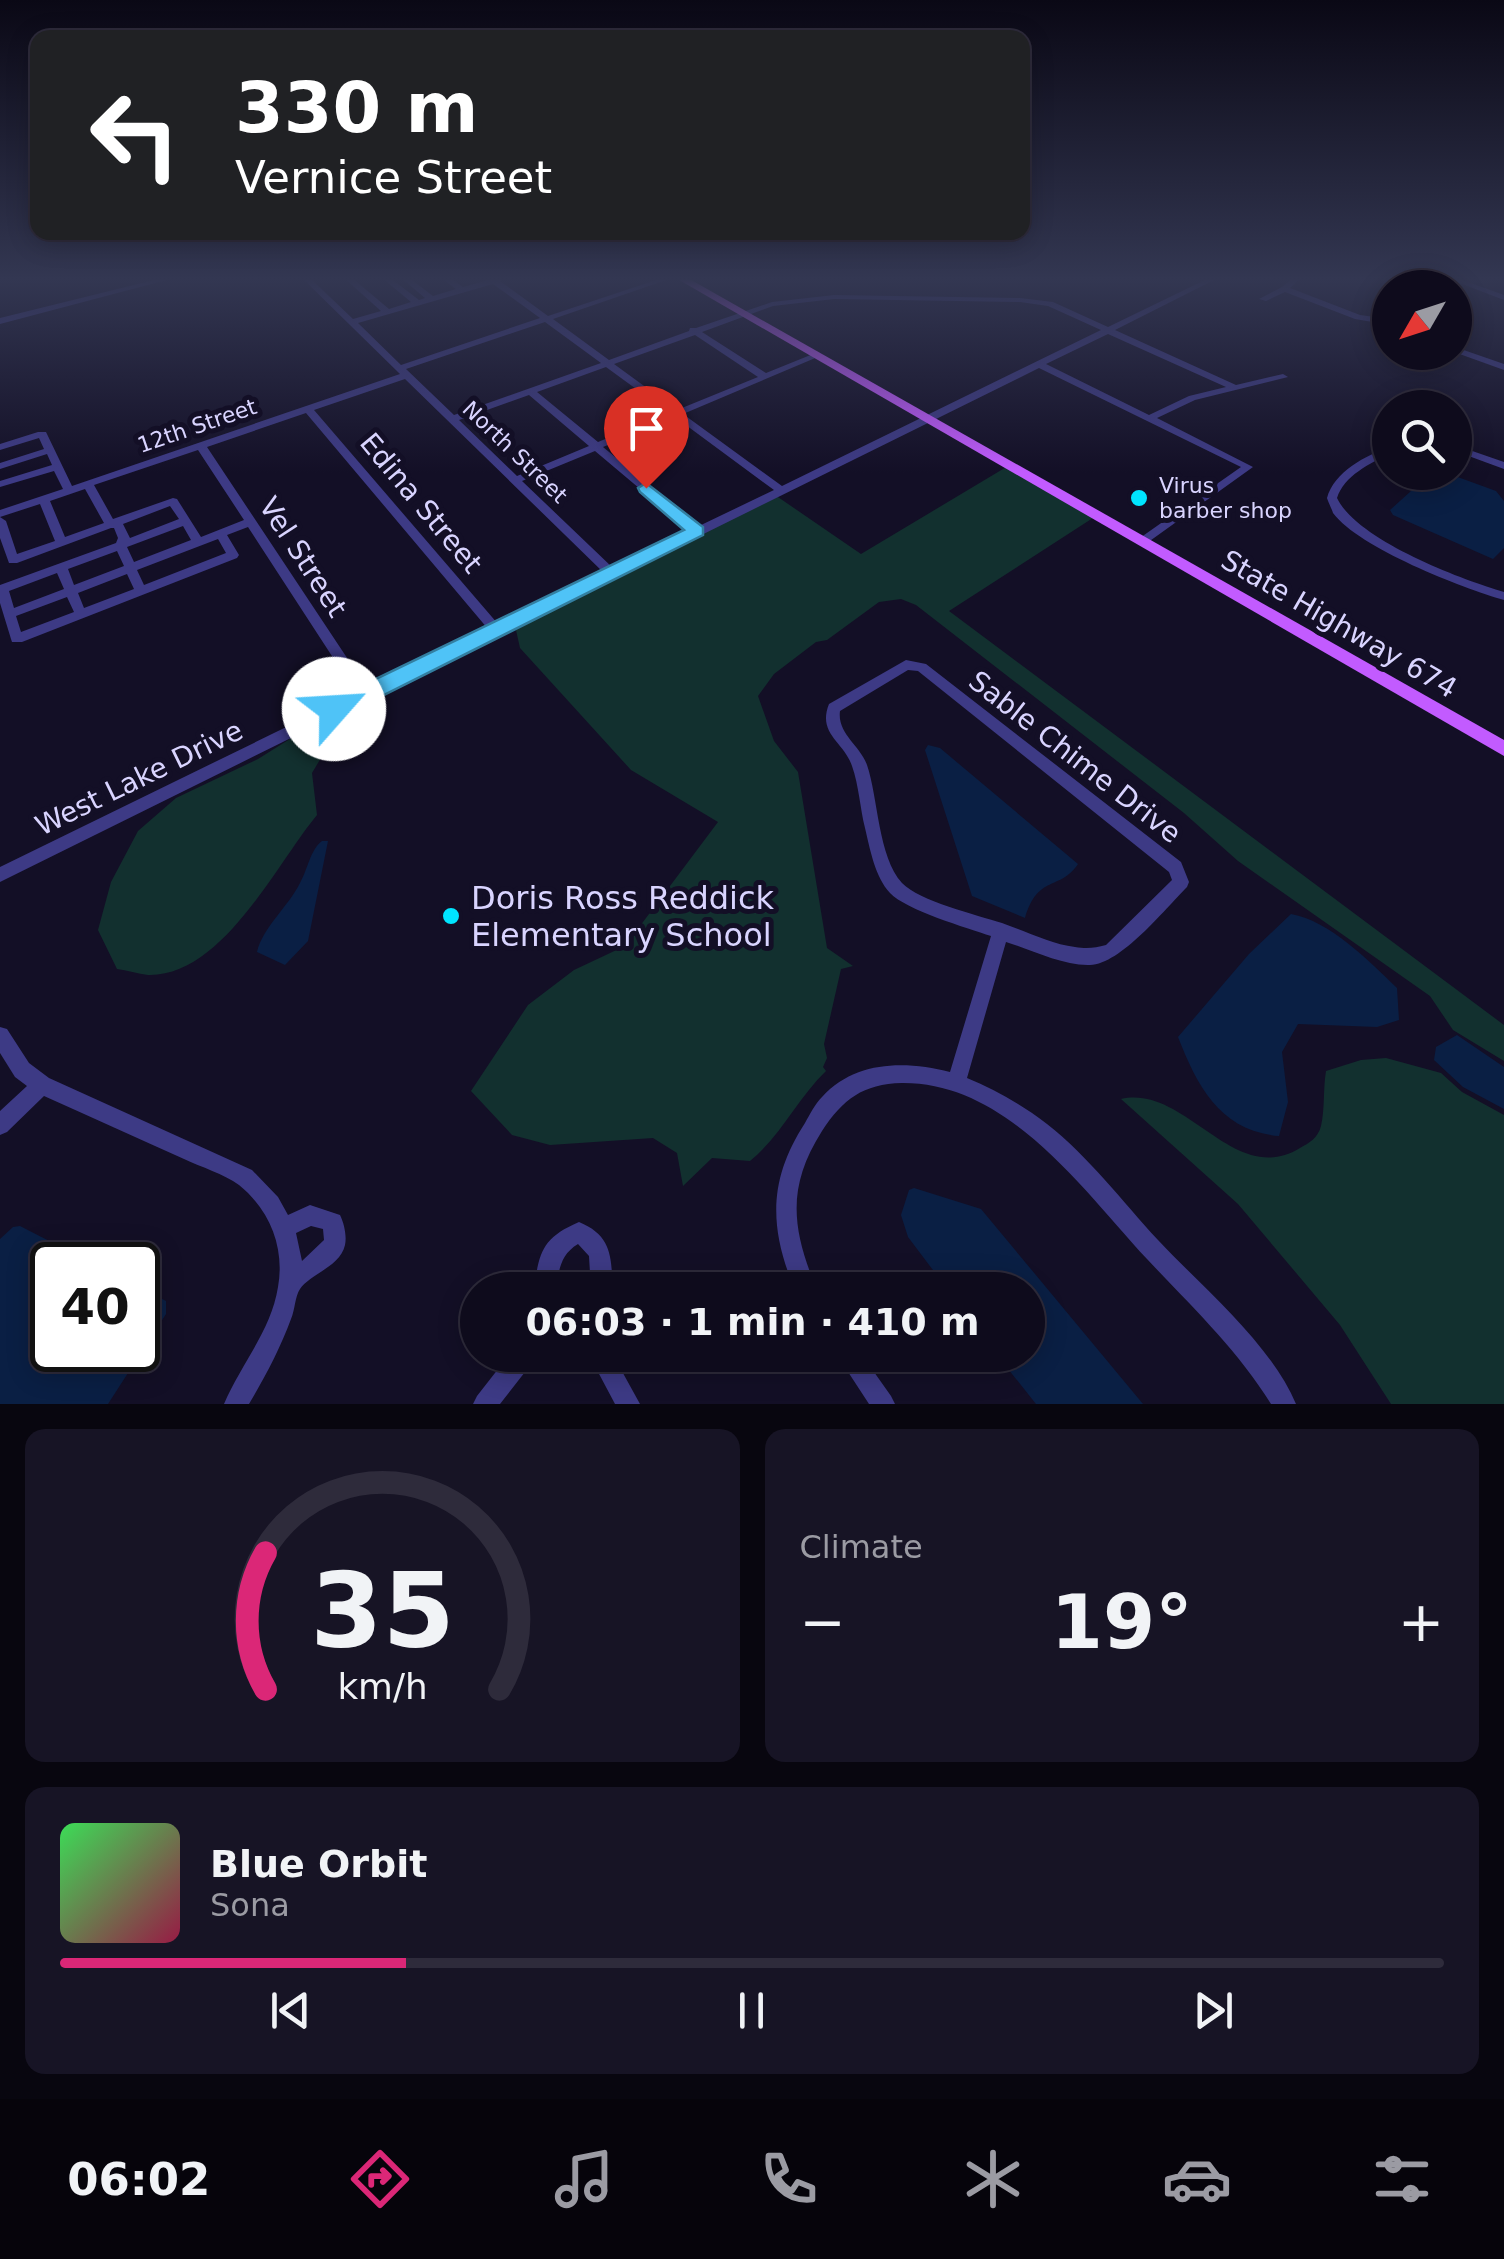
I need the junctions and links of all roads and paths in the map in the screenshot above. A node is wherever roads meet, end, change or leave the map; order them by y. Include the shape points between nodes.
1 (374, 343) edge
2 (482, 343) edge
3 (579, 343) edge
4 (660, 343) edge
5 (712, 343) edge
6 (792, 343) edge
7 (1086, 343) edge
8 (1136, 343) edge
9 (816, 356) junction
10 (1472, 356) edge
11 (606, 363) junction
12 (1040, 365) junction
13 (1504, 367) edge
14 (404, 372) junction
15 (765, 377) junction
16 (1283, 377) dead end
17 (1233, 386) junction
18 (530, 391) junction
19 (308, 409) junction
20 (676, 414) junction
21 (926, 418) junction
22 (1150, 418) junction
23 (452, 419) junction
24 (42, 434) joint
25 (200, 446) junction
26 (596, 446) junction
27 (0, 447) edge
28 (50, 450) junction
29 (1472, 454) edge
30 (1372, 458) edge
31 (0, 466) edge
32 (58, 466) junction
33 (1504, 466) edge
34 (515, 480) junction
35 (1, 482) edge
36 (68, 487) junction
37 (90, 487) junction
38 (780, 490) junction
39 (45, 502) junction
40 (3, 512) edge
41 (185, 521) junction
42 (250, 522) junction
43 (110, 524) junction
44 (697, 531) junction
45 (220, 533) junction
46 (1144, 540) junction
47 (61, 542) junction
48 (198, 542) junction
49 (120, 545) junction
50 (61, 567) junction
51 (130, 568) junction
52 (611, 573) junction
53 (70, 591) junction
54 (141, 591) junction
55 (1504, 596) edge
56 (10, 614) junction
57 (81, 615) junction
58 (495, 630) junction
59 (364, 694) junction
60 (1504, 748) edge
61 (0, 875) edge
62 (1002, 930) junction
63 (0, 1036) edge
64 (42, 1084) junction
65 (956, 1084) junction
66 (0, 1125) edge
67 (287, 1227) junction
68 (547, 1272) edge
69 (601, 1272) edge
70 (801, 1272) edge
71 (289, 1283) junction
72 (510, 1372) edge
73 (610, 1372) edge
74 (860, 1372) edge
75 (236, 1404) edge
76 (485, 1404) edge
77 (628, 1404) edge
78 (883, 1404) edge
79 (1284, 1404) edge

1 - 14 street, North Street
2 - 14 street, 12th Street
3 - 11 street
4 - 11 street
5 - 15 street
6 - 9 main road, State Highway 674
7 - 12 street, West Lake Drive
8 - 17 street
9 - 15 street
9 - 21 main road, State Highway 674
10 - 13 street
11 - 18 street
11 - 20 street
12 - 21 street, West Lake Drive
12 - 22 street
14 - 19 street, 12th Street
14 - 23 street, North Street
15 - 20 street
16 - 17 street
17 - 22 street
18 - 23 street
18 - 26 street
19 - 25 street, 12th Street
19 - 58 street, Edina Street
20 - 26 street
20 - 38 street
21 - 38 street, West Lake Drive
21 - 46 main road, State Highway 674
22 - 46 street via 1248,467
23 - 34 street, North Street
24 - 27 street
24 - 28 street
25 - 37 street, 12th Street
25 - 42 street, Vel Street
26 - 34 street
26 - 44 street
28 - 31 street
28 - 32 street
29 - 33 street
30 - 55 street via 1335,487 1330,508 1370,537
32 - 35 street
32 - 36 street
34 - 52 street, North Street
35 - 40 street
36 - 37 street, 12th Street
36 - 39 street, 12th Street
36 - 40 street
37 - 39 street
37 - 43 street
38 - 44 street, West Lake Drive
39 - 40 street
39 - 47 street
40 - 47 street via 13,560
41 - 43 street via 173,501
41 - 48 street
41 - 49 street
42 - 45 street
42 - 59 street, Vel Street
43 - 47 street
43 - 49 street via 118,525
44 - 52 street, West Lake Drive
45 - 48 street
45 - 54 street via 233,555
46 - 60 main road, State Highway 674
48 - 51 street
49 - 50 street
49 - 51 street
50 - 53 street
50 - 56 street via 2,589
51 - 53 street
51 - 54 street
52 - 58 street, West Lake Drive
53 - 56 street
53 - 57 street
54 - 57 street
56 - 57 street via 18,639
58 - 59 street, West Lake Drive
59 - 61 street, West Lake Drive
62 - 62 street, Sable Chime Drive via 1093,957 1110,950 1181,882 1160,855 921,667 906,665 834,708 830,723 859,763 895,888 920,904
62 - 65 street
63 - 64 street via 22,1070
64 - 66 street
64 - 67 street via 245,1177 272,1200
65 - 70 street via 900,1070 876,1074 851,1082 816,1118 789,1178 790,1230
65 - 79 street via 1044,1134 1248,1351
67 - 71 street
67 - 71 street via 310,1216 333,1222 335,1244
68 - 69 street via 555,1246 579,1233 600,1250
71 - 75 street via 274,1338
72 - 76 street
73 - 77 street
74 - 78 street

